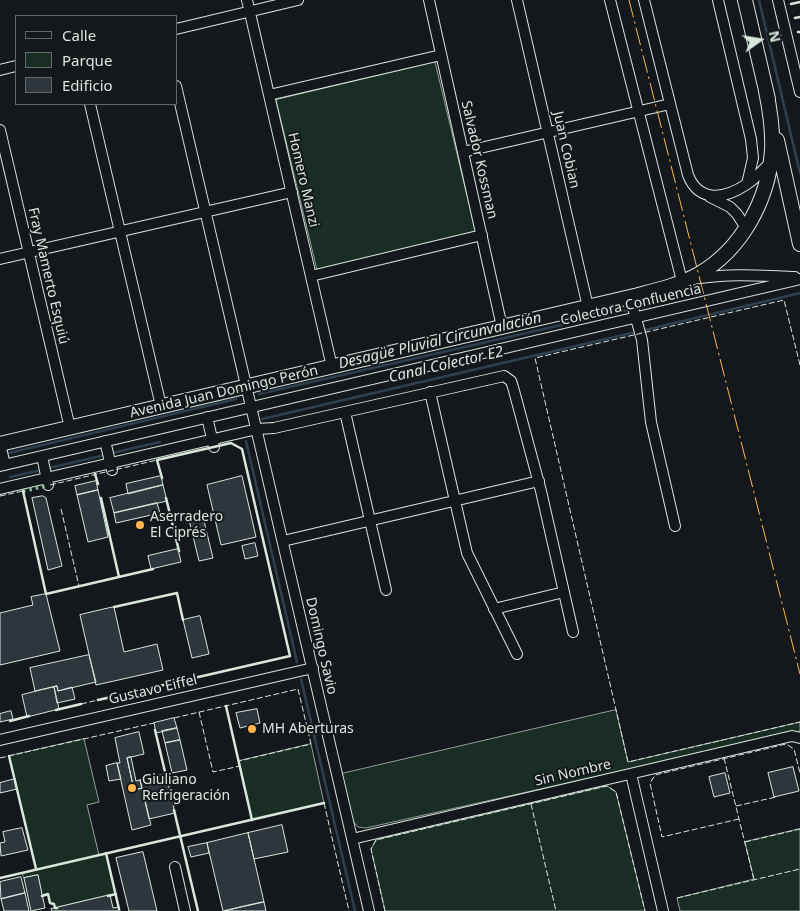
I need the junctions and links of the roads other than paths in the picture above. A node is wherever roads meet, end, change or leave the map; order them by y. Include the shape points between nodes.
1 (247, 0) edge
2 (298, 0) edge
3 (429, 0) edge
4 (517, 0) edge
5 (610, 0) edge
6 (644, 0) edge
7 (718, 0) edge
8 (745, 0) edge
9 (778, 0) edge
10 (250, 11) junction
11 (178, 29) edge
12 (441, 55) junction
13 (15, 66) edge
14 (797, 69) edge
15 (0, 70) edge
16 (766, 91) junction
17 (800, 92) edge
18 (178, 94) edge
19 (269, 95) junction
20 (670, 104) junction
21 (90, 105) edge
22 (638, 112) junction
23 (0, 130) edge
24 (548, 133) junction
25 (463, 152) junction
26 (770, 163) junction
27 (747, 184) junction
28 (292, 192) junction
29 (707, 196) junction
30 (206, 212) junction
31 (746, 228) junction
32 (120, 232) junction
33 (482, 236) junction
34 (800, 244) edge
35 (29, 253) junction
36 (0, 259) edge
37 (311, 276) junction
38 (800, 278) edge
39 (682, 281) junction
40 (630, 297) junction
41 (588, 307) junction
42 (636, 318) junction
43 (502, 327) junction
44 (332, 367) junction
45 (247, 386) junction
46 (430, 392) junction
47 (161, 406) junction
48 (252, 407) junction
49 (345, 412) junction
50 (207, 418) junction
51 (70, 428) junction
52 (257, 429) junction
53 (105, 441) junction
54 (213, 443) junction
55 (0, 444) edge
56 (42, 456) junction
57 (2, 465) edge
58 (111, 467) junction
59 (538, 481) junction
60 (47, 482) junction
61 (0, 489) edge
62 (454, 501) junction
63 (370, 520) junction
64 (676, 526) dead end
65 (283, 541) junction
66 (386, 590) dead end
67 (564, 592) junction
68 (494, 609) junction
69 (573, 632) dead end
70 (517, 654) dead end
71 (312, 668) junction
72 (800, 738) edge
73 (0, 740) edge
74 (631, 774) junction
75 (352, 839) junction
76 (175, 867) dead end
77 (185, 911) edge
78 (369, 911) edge
79 (663, 911) edge

1 - 10 street, Homero Manzi
2 - 10 street
3 - 12 street, Salvador Kossman
4 - 24 street, Juan Cobian
5 - 22 street
6 - 20 street
7 - 27 street via 751,139 752,158
8 - 16 main road
9 - 14 street
10 - 11 street
10 - 19 street, Homero Manzi
12 - 19 street
12 - 25 street, Salvador Kossman
13 - 15 street
14 - 17 street
16 - 26 main road via 772,132
16 - 34 main road
18 - 30 street, Domingo Savio
19 - 28 street, Homero Manzi
20 - 22 street
20 - 29 street via 688,175 696,188
21 - 32 street
22 - 24 street
22 - 39 street
23 - 35 street, Fray Mamerto Esquiú
24 - 25 street
24 - 41 street, Juan Cobian
25 - 33 street, Salvador Kossman
26 - 27 street
26 - 31 main road via 764,190
27 - 29 street via 725,194
28 - 30 street
28 - 37 street, Homero Manzi
29 - 31 street via 730,207
30 - 32 street
30 - 45 street, Domingo Savio
31 - 39 main road via 719,260
32 - 35 street
32 - 47 street
33 - 37 street
33 - 43 street, Salvador Kossman
35 - 36 street
35 - 51 street, Fray Mamerto Esquiú
37 - 44 street, Homero Manzi
38 - 39 street, Avenida Juan Domingo Perón via 727,275
38 - 42 street, Colectora Confluencia
39 - 40 main road, Avenida Juan Domingo Perón
40 - 41 main road, Avenida Juan Domingo Perón
40 - 42 street
41 - 43 main road, Avenida Juan Domingo Perón
42 - 48 street, Colectora Confluencia
42 - 64 street via 642,340 651,422
43 - 44 main road, Avenida Juan Domingo Perón
44 - 45 main road, Avenida Juan Domingo Perón
45 - 47 main road, Avenida Juan Domingo Perón
45 - 48 street, Domingo Savio
46 - 49 street
46 - 59 street via 501,376 509,378
46 - 62 street
47 - 51 main road, Avenida Juan Domingo Perón
48 - 50 street, Colectora Confluencia
48 - 52 street, Domingo Savio
49 - 52 street
49 - 63 street
50 - 53 street, Colectora Confluencia
50 - 54 street
51 - 55 main road, Avenida Juan Domingo Perón
52 - 54 street
52 - 65 street, Domingo Savio
53 - 56 street, Colectora Confluencia
53 - 58 street
54 - 58 street
55 - 57 street
56 - 57 street, Colectora Confluencia
56 - 60 street
58 - 60 street
59 - 62 street
59 - 67 street
60 - 61 street
62 - 63 street
62 - 68 street via 466,553
63 - 65 street
63 - 66 street
65 - 71 street, Domingo Savio
67 - 68 street
67 - 69 street
68 - 70 street
71 - 73 street, Gustavo Eiffel
71 - 75 street, Domingo Savio
72 - 74 street, Sin Nombre via 792,736
74 - 75 street, Sin Nombre
74 - 79 street
75 - 78 street, Domingo Savio
76 - 77 street

